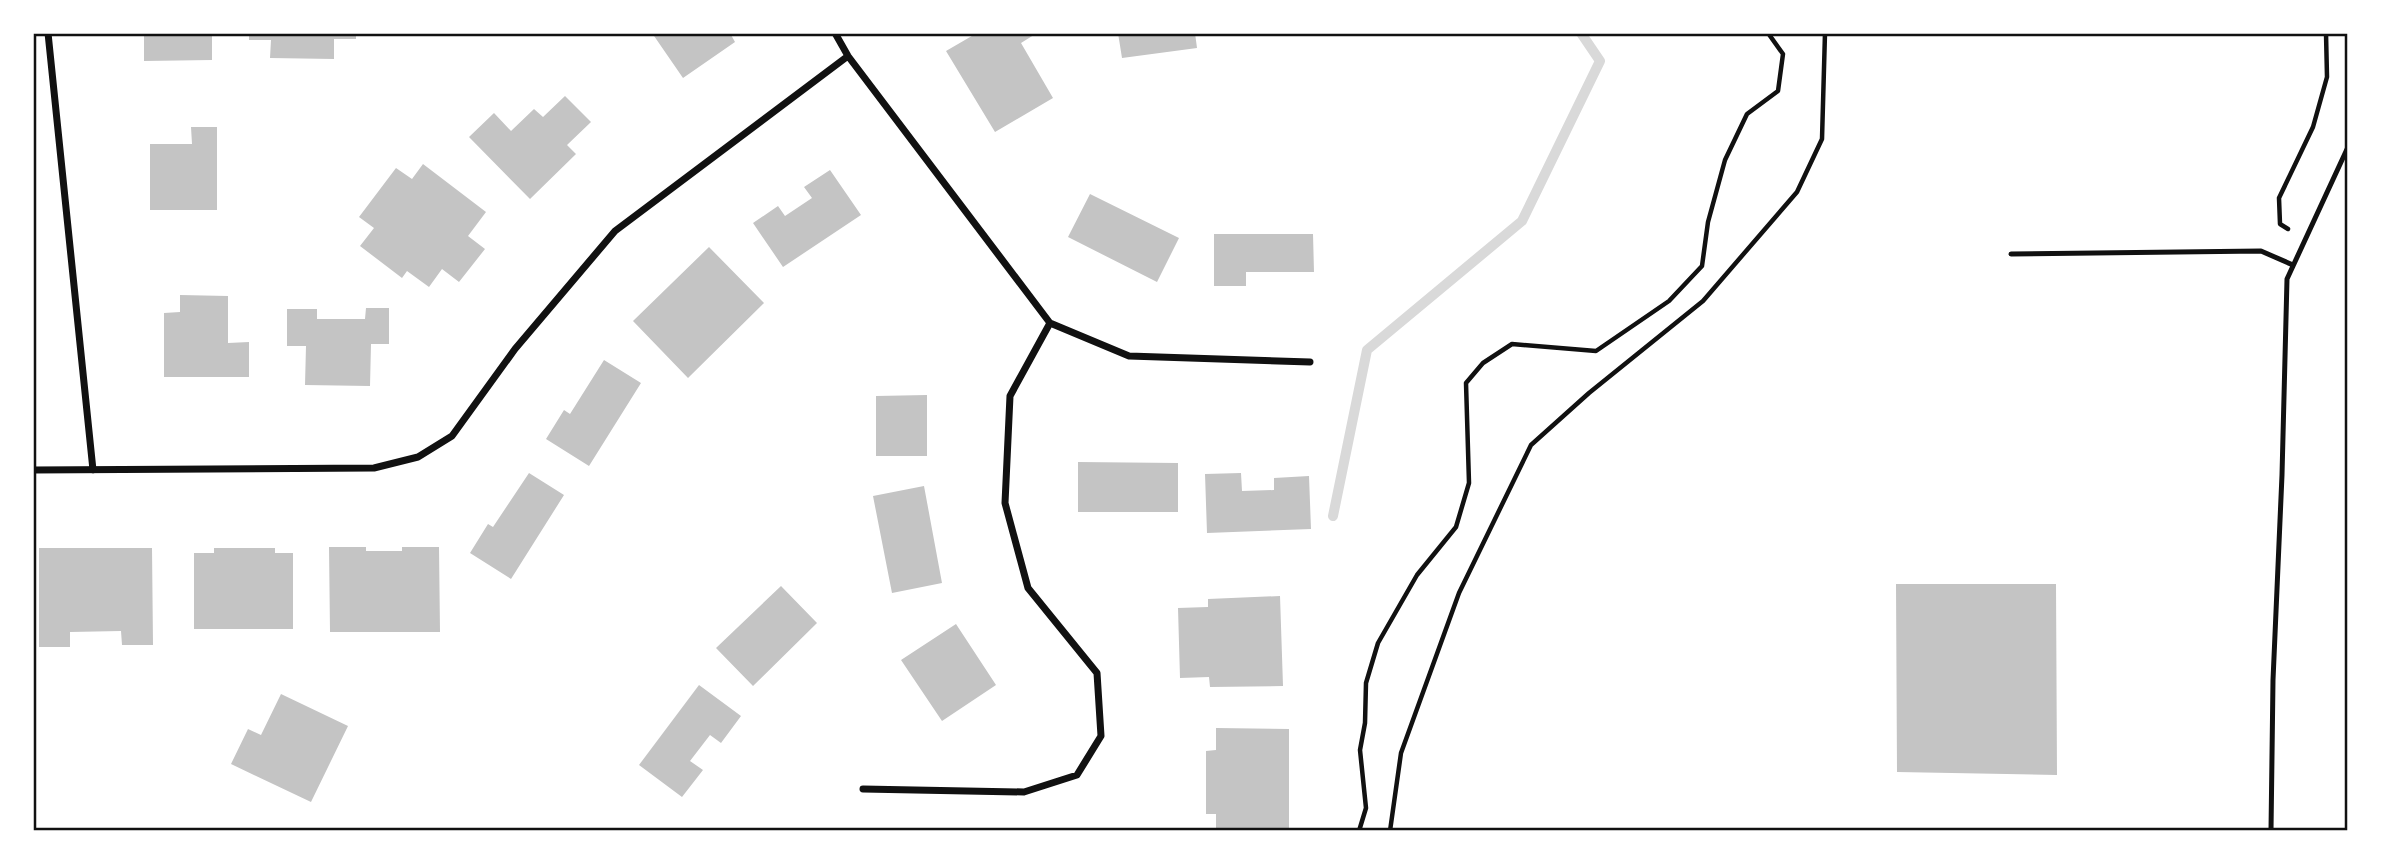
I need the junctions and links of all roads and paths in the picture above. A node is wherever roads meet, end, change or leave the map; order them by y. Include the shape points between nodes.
1 (48, 33) edge
2 (835, 33) edge
3 (1768, 33) edge
4 (1825, 33) edge
5 (2326, 33) edge
6 (848, 56) junction
7 (2348, 147) edge
8 (2280, 224) dead end
9 (2011, 254) dead end
10 (2293, 265) junction
11 (1050, 323) junction
12 (1310, 362) dead end
13 (33, 470) edge
14 (93, 470) junction
15 (863, 789) dead end
16 (1359, 831) edge
17 (1390, 831) edge
18 (2271, 831) edge

1 - 14 street
2 - 6 street
3 - 16 path via 1783,54 1778,91 1747,114 1726,160 1702,266 1668,301 1596,351 1512,344 1483,363 1466,383 1469,483 1456,527 1417,575 1378,643 1366,683 1360,750 1366,808
4 - 17 path via 1822,139 1797,192 1703,301 1531,445 1455,605 1401,753
5 - 8 path via 2327,76 2313,127 2280,198
6 - 11 street
6 - 14 street via 615,232 515,349 452,436 418,457 374,468
7 - 10 lane
9 - 10 lane via 2261,251
10 - 18 lane via 2287,279
11 - 12 street via 1129,356
11 - 15 street via 1010,396 1004,503 1028,588 1097,673 1101,736 1077,775 1024,792
13 - 14 street

